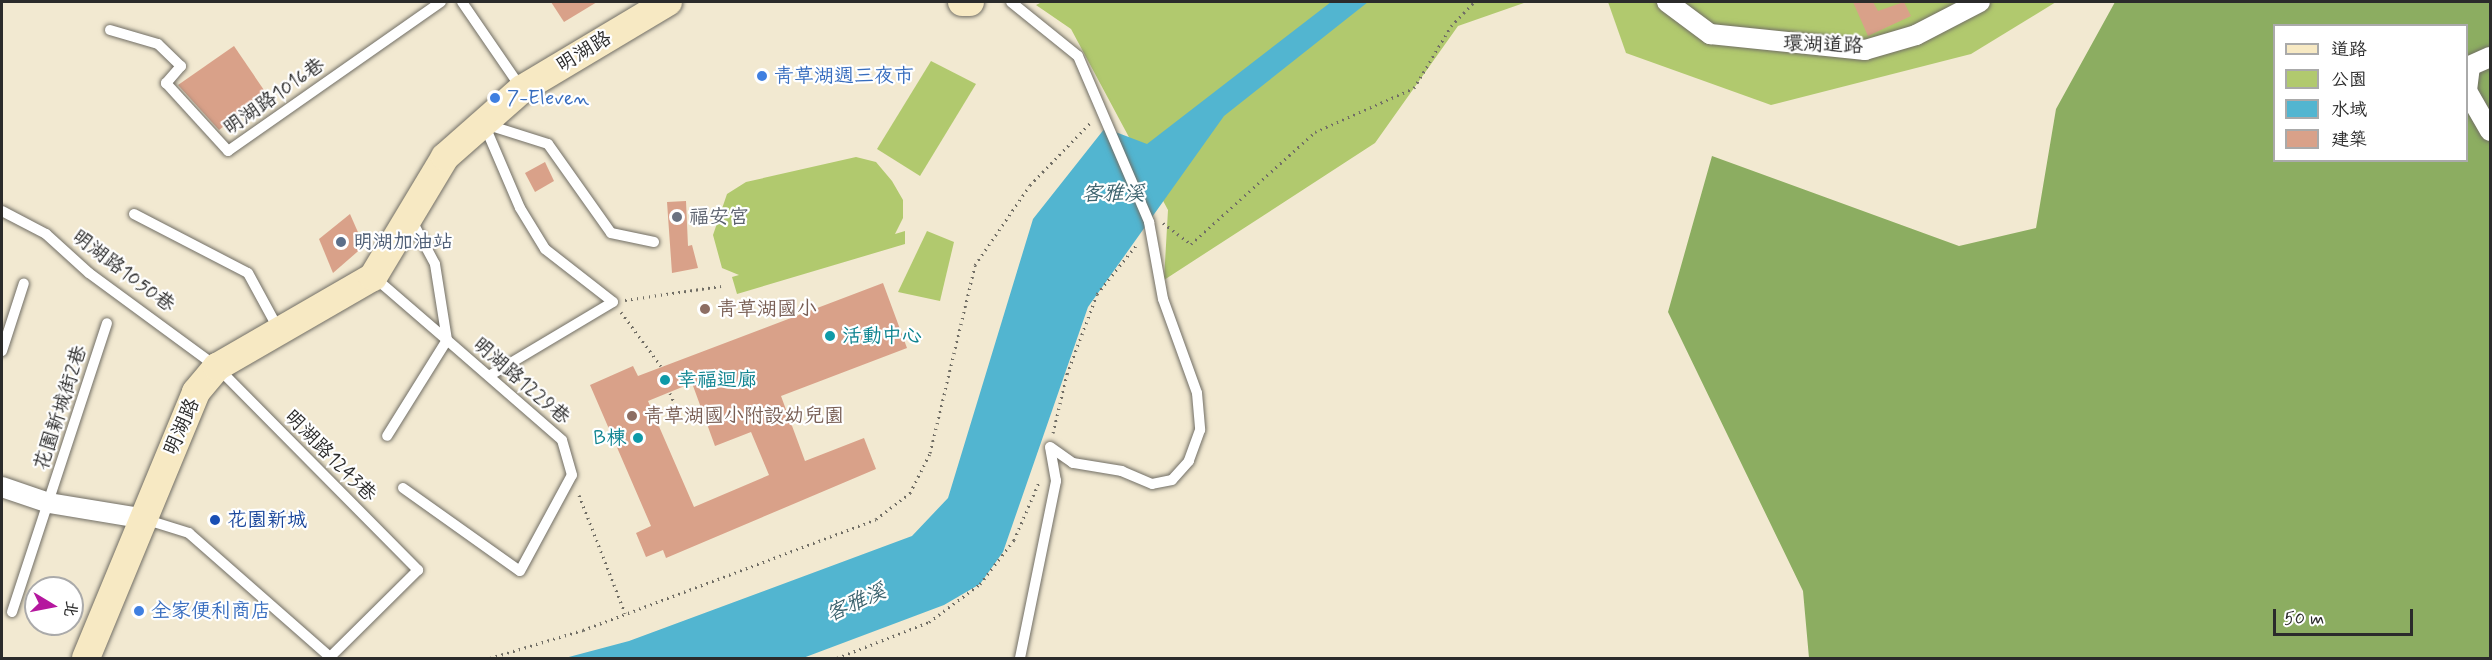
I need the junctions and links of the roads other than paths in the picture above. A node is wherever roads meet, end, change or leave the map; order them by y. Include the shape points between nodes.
1 (441, 2) edge
2 (462, 2) edge
3 (668, 2) edge
4 (962, 2) edge
5 (970, 2) edge
6 (1011, 2) edge
7 (1667, 2) edge
8 (1980, 2) edge
9 (110, 30) dead end
10 (2490, 57) edge
11 (2468, 83) edge
12 (522, 89) junction
13 (2468, 94) edge
14 (484, 124) junction
15 (2490, 131) edge
16 (2, 211) edge
17 (134, 214) dead end
18 (409, 215) junction
19 (654, 242) dead end
20 (374, 277) junction
21 (24, 283) dead end
22 (107, 323) dead end
23 (281, 333) junction
24 (447, 340) junction
25 (2, 351) edge
26 (217, 367) junction
27 (489, 376) junction
28 (387, 436) dead end
29 (2, 487) edge
30 (403, 488) dead end
31 (49, 503) junction
32 (141, 518) junction
33 (12, 612) dead end
34 (330, 657) edge
35 (86, 658) edge
36 (1020, 658) edge

1 - 9 lane, 明湖路1016巷 via 228,151 166,83 181,66 158,44
2 - 12 lane
3 - 12 street, 明湖路
4 - 5 street
6 - 36 lane via 1078,56 1149,227 1163,299 1197,393 1200,430 1189,461 1172,480 1152,484 1122,471 1073,463 1050,447 1056,481
7 - 8 street, 環湖道路 via 1710,33 1865,50 1916,35
10 - 11 street via 2470,66
12 - 14 street, 明湖路
13 - 15 street
14 - 18 street, 明湖路 via 445,157
14 - 19 lane via 548,144 611,233
14 - 27 lane via 520,208 545,249 613,302
16 - 26 lane, 明湖路1050巷 via 46,234 89,273
17 - 23 lane via 248,273
18 - 20 street, 明湖路
18 - 24 lane, 明湖路1229巷 via 435,264
20 - 23 street, 明湖路
20 - 24 lane
21 - 25 lane
22 - 31 lane, 花園新城街2巷
23 - 26 street, 明湖路
24 - 27 lane, 明湖路1229巷
24 - 28 lane
26 - 32 street, 明湖路 via 196,392
26 - 34 lane, 明湖路1243巷 via 418,570
27 - 30 lane, 明湖路1229巷 via 562,440 572,475 520,571
29 - 31 street
31 - 32 street
31 - 33 lane, 花園新城街2巷
32 - 34 lane via 189,533
32 - 35 street, 明湖路

